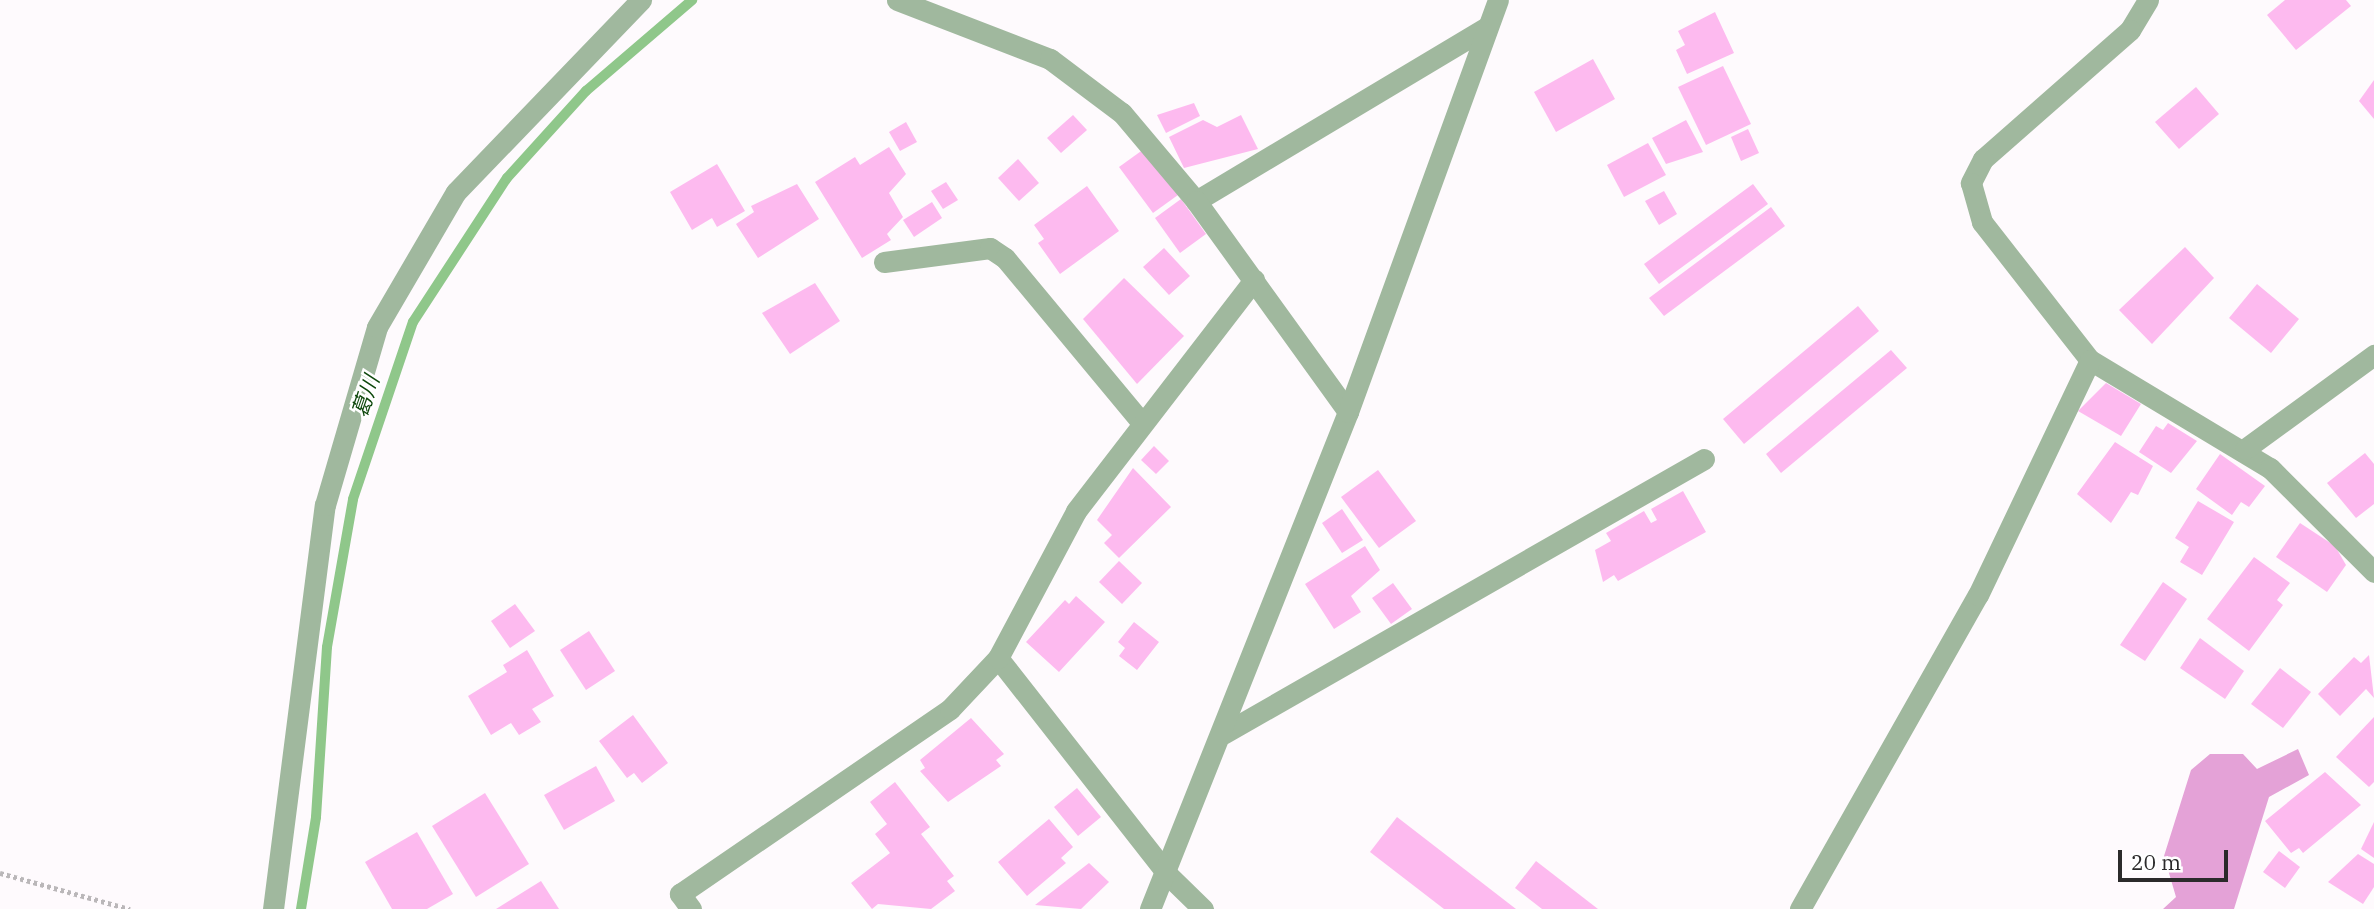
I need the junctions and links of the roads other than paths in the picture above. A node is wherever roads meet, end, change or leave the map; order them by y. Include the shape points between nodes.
1 (640, 0) edge
2 (897, 0) edge
3 (1498, 0) edge
4 (2148, 0) edge
5 (1488, 26) junction
6 (1196, 201) junction
7 (884, 262) dead end
8 (1254, 280) junction
9 (2374, 355) edge
10 (2090, 360) junction
11 (1348, 412) junction
12 (1142, 423) junction
13 (2245, 449) junction
14 (1704, 459) dead end
15 (2374, 572) edge
16 (998, 658) junction
17 (1223, 734) junction
18 (1168, 875) junction
19 (273, 909) edge
20 (691, 909) edge
21 (1150, 909) edge
22 (1203, 909) edge
23 (1800, 909) edge

1 - 19 street via 456,192 377,327 325,505
2 - 6 street via 1050,60 1122,113
3 - 5 street
4 - 10 street via 2130,30 1983,159 1971,183 1982,222
5 - 6 street
5 - 11 street
6 - 8 street
7 - 12 street via 990,248 1005,258
8 - 11 street
8 - 12 street
9 - 13 street
10 - 13 street
10 - 23 street via 1978,595
11 - 17 street
12 - 16 street via 1076,511
13 - 15 street via 2340,532
14 - 17 street
16 - 18 street
16 - 20 street via 950,709 680,894
17 - 18 street
18 - 21 street
18 - 22 street

